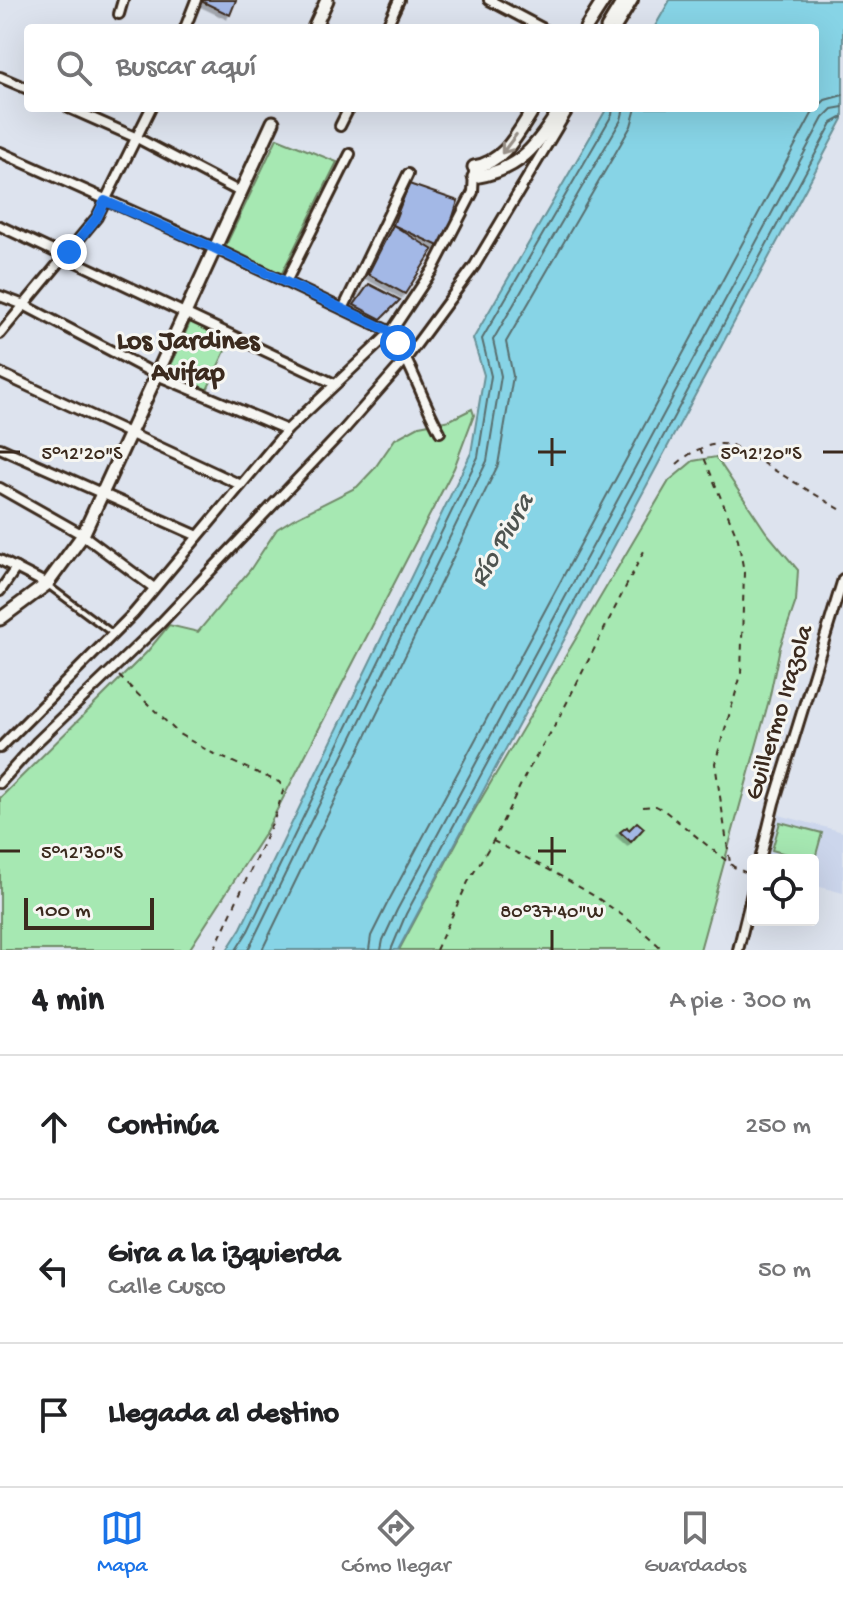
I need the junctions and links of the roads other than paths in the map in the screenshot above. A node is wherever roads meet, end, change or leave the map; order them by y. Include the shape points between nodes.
1 (123, 0) edge
2 (196, 0) edge
3 (327, 0) edge
4 (399, 0) edge
5 (489, 0) edge
6 (604, 0) edge
7 (624, 0) edge
8 (633, 0) edge
9 (119, 14) dead end
10 (187, 24) edge
11 (316, 24) edge
12 (388, 24) edge
13 (534, 24) edge
14 (589, 24) edge
15 (609, 24) edge
16 (618, 24) edge
17 (0, 77) edge
18 (24, 87) edge
19 (78, 112) edge
20 (149, 112) edge
21 (347, 112) edge
22 (531, 112) edge
23 (558, 112) edge
24 (567, 112) edge
25 (273, 122) dead end
26 (340, 126) dead end
27 (137, 138) junction
28 (0, 152) edge
29 (350, 154) dead end
30 (474, 172) junction
31 (408, 174) dead end
32 (240, 192) junction
33 (105, 201) junction
34 (0, 226) edge
35 (214, 248) junction
36 (66, 255) junction
37 (286, 282) junction
38 (0, 296) edge
39 (24, 305) junction
40 (343, 309) junction
41 (186, 312) junction
42 (391, 332) junction
43 (0, 334) edge
44 (405, 360) junction
45 (0, 373) edge
46 (157, 375) junction
47 (335, 384) junction
48 (287, 430) junction
49 (440, 432) dead end
50 (131, 434) junction
51 (1, 451) edge
52 (241, 485) junction
53 (0, 488) edge
54 (101, 494) junction
55 (83, 535) junction
56 (198, 536) junction
57 (0, 560) edge
58 (16, 568) junction
59 (843, 579) edge
60 (47, 584) junction
61 (154, 588) junction
62 (0, 591) edge
63 (0, 619) edge
64 (113, 634) junction
65 (0, 748) edge
66 (0, 783) edge
67 (761, 854) edge
68 (747, 913) edge
69 (738, 950) edge

1 - 9 street
2 - 10 street
3 - 11 street
4 - 12 street
5 - 13 street
6 - 14 street
7 - 15 street
8 - 16 street
17 - 18 street
19 - 27 street
20 - 27 street
21 - 26 street
22 -> 30 street via 503,153
23 - 30 street via 531,152 495,173
24 - 44 street via 475,265
25 - 32 street
27 - 32 street
27 - 33 street
28 - 33 street
29 - 37 street
30 - 42 street via 473,192 433,269
31 - 40 street
32 - 35 street
33 - 35 street
33 - 36 street
34 - 36 street
35 - 37 street
35 - 41 street
36 - 39 street
36 - 41 street
37 - 40 street
38 - 39 street
39 - 43 street
39 - 46 street
40 - 42 street
41 - 46 street
41 - 47 street
42 - 44 street
42 - 47 street
44 - 49 street
44 - 66 street via 160,624
45 - 50 street
46 - 48 street
46 - 50 street
47 - 48 street
48 - 52 street
50 - 52 street
50 - 54 street
51 - 54 street
52 - 56 street
53 - 55 street
54 - 55 street
54 - 56 street
55 - 60 street
55 - 61 street
56 - 61 street
57 - 58 street
58 - 60 street
58 - 62 street
59 - 67 street, Guillermo Irazola
60 - 63 street
60 - 64 lane
61 - 64 street
64 - 65 street
68 - 69 street

